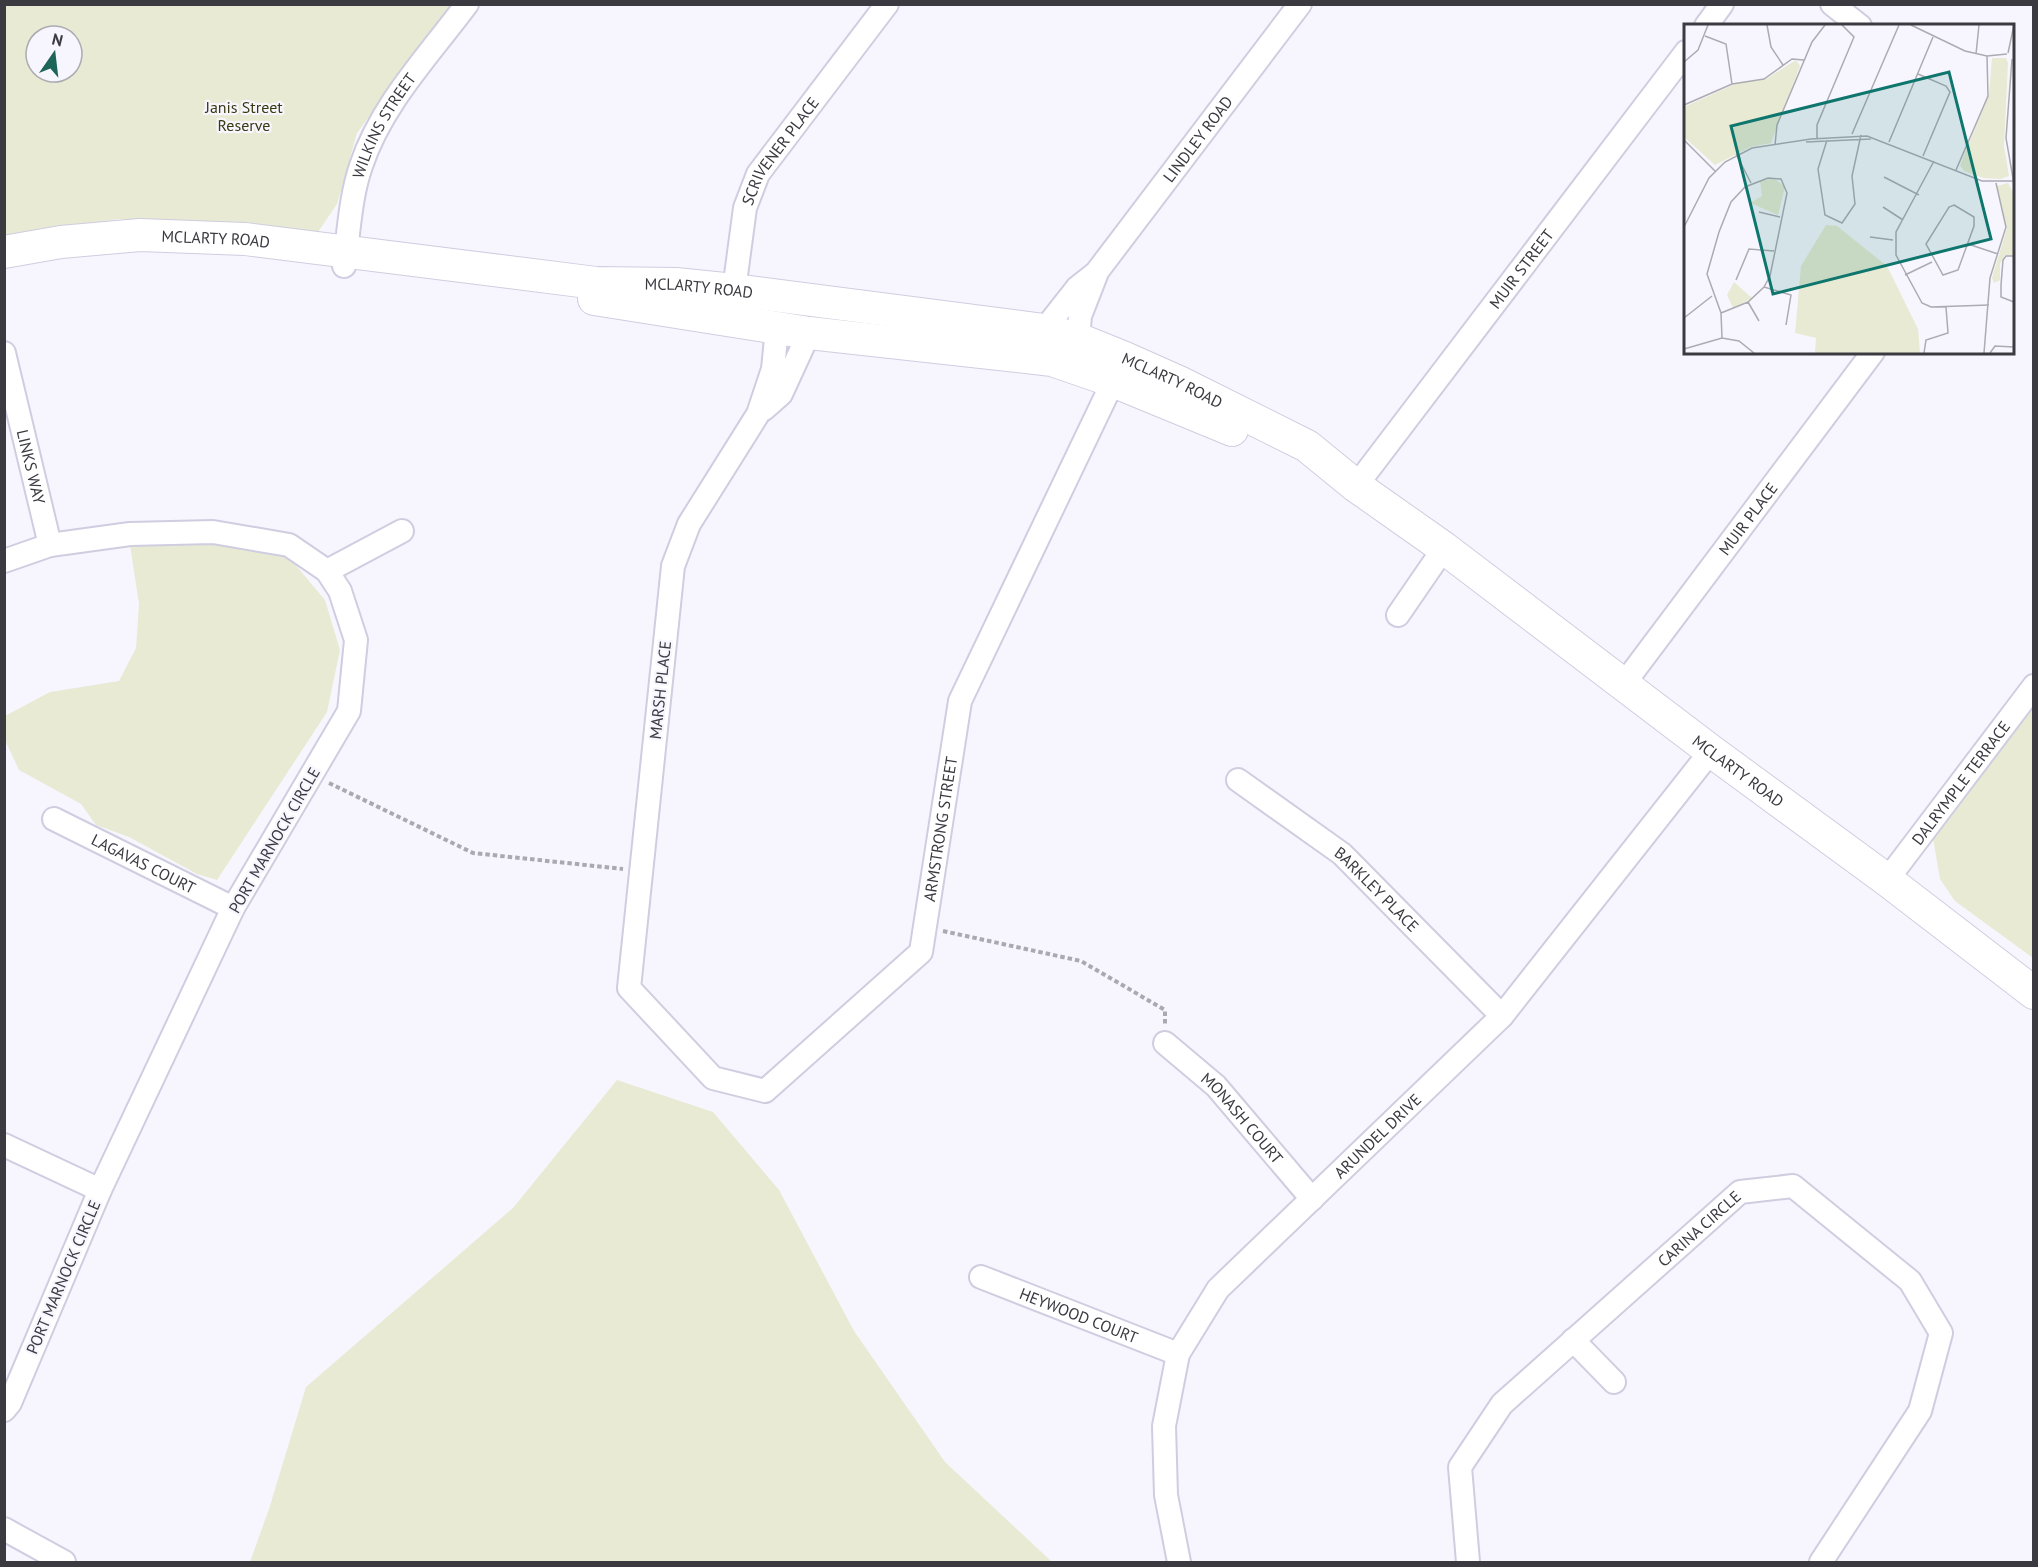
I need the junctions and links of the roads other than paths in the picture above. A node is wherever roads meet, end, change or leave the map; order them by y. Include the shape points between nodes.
1 (467, 4) edge
2 (887, 4) edge
3 (1300, 4) edge
4 (1722, 4) edge
5 (1832, 4) edge
6 (1707, 24) edge
7 (1857, 24) edge
8 (1684, 55) edge
9 (4, 252) edge
10 (345, 260) junction
11 (4, 268) edge
12 (1096, 273) junction
13 (734, 290) junction
14 (800, 298) junction
15 (730, 321) junction
16 (793, 330) junction
17 (1059, 341) junction
18 (4, 353) edge
19 (1871, 354) edge
20 (1119, 370) junction
21 (758, 414) junction
22 (1356, 486) junction
23 (402, 531) dead end
24 (50, 545) junction
25 (1444, 548) junction
26 (4, 561) edge
27 (327, 571) junction
28 (1398, 615) dead end
29 (1623, 685) junction
30 (2034, 686) edge
31 (1711, 751) junction
32 (1239, 780) dead end
33 (54, 819) dead end
34 (1887, 880) junction
35 (233, 908) junction
36 (629, 988) joint
37 (2034, 993) edge
38 (1502, 1016) junction
39 (1165, 1043) road end
40 (4, 1145) edge
41 (100, 1190) junction
42 (1312, 1199) junction
43 (981, 1277) dead end
44 (1573, 1340) junction
45 (1178, 1354) junction
46 (1614, 1382) dead end
47 (4, 1410) edge
48 (4, 1530) edge
49 (1828, 1560) edge
50 (64, 1563) edge
51 (1179, 1563) edge
52 (1468, 1563) edge

1 - 10 street, WILKINS STREET via 383,118 372,140 357,178
2 - 13 street, SCRIVENER PLACE via 758,174 745,208
3 - 12 street, LINDLEY ROAD
4 - 6 street
5 - 7 street
8 - 22 street, MUIR STREET
9 - 10 street, MCLARTY ROAD via 140,235 245,239
10 - 11 street, MCLARTY ROAD via 133,250 48,258
10 - 13 street, MCLARTY ROAD via 596,283 676,284
10 - 15 street, MCLARTY ROAD
12 - 17 street, LINDLEY ROAD via 1080,316
12 - 17 street, LINDLEY ROAD via 1077,288
13 - 14 street, MCLARTY ROAD
13 - 15 street, SCRIVENER PLACE
14 - 16 street
14 - 17 street, MCLARTY ROAD
15 - 16 street, MCLARTY ROAD
16 - 17 street, MCLARTY ROAD
16 - 21 street, MARSH PLACE via 773,369
16 - 21 street, MARSH PLACE via 781,394
17 - 20 street, MCLARTY ROAD
18 - 24 street, LINKS WAY
19 - 29 street, MUIR PLACE
20 - 22 street, MCLARTY ROAD via 1179,382 1307,446
20 - 36 street, ARMSTRONG STREET via 960,701 921,951 765,1091 713,1078
21 - 36 street, MARSH PLACE via 689,524 673,566
22 - 25 street, MCLARTY ROAD
23 - 27 street
24 - 26 street, PORT MARNOCK CIRCLE
24 - 27 street, PORT MARNOCK CIRCLE via 130,534 213,532 288,545
25 - 28 street
25 - 29 street, MCLARTY ROAD
27 - 35 street, PORT MARNOCK CIRCLE via 340,591 356,640 349,711
29 - 31 street, MCLARTY ROAD
30 - 34 street, DALRYMPLE TERRACE
31 - 34 street, MCLARTY ROAD
31 - 38 street, ARUNDEL DRIVE
32 - 38 street, BARKLEY PLACE via 1342,854
33 - 35 street, LAGAVAS COURT
34 - 37 street, MCLARTY ROAD
35 - 41 street, PORT MARNOCK CIRCLE
38 - 42 street, ARUNDEL DRIVE
39 - 42 street, MONASH COURT via 1216,1086
40 - 41 street
41 - 47 street, PORT MARNOCK CIRCLE
42 - 45 street, ARUNDEL DRIVE via 1218,1289
43 - 45 street, HEYWOOD COURT
44 - 46 street
44 - 49 street, CARINA CIRCLE via 1740,1192 1793,1186 1910,1281 1941,1334 1920,1411
44 - 52 street, CARINA CIRCLE via 1502,1404 1460,1467
45 - 51 street, ARUNDEL DRIVE via 1164,1426 1166,1495
48 - 50 street

